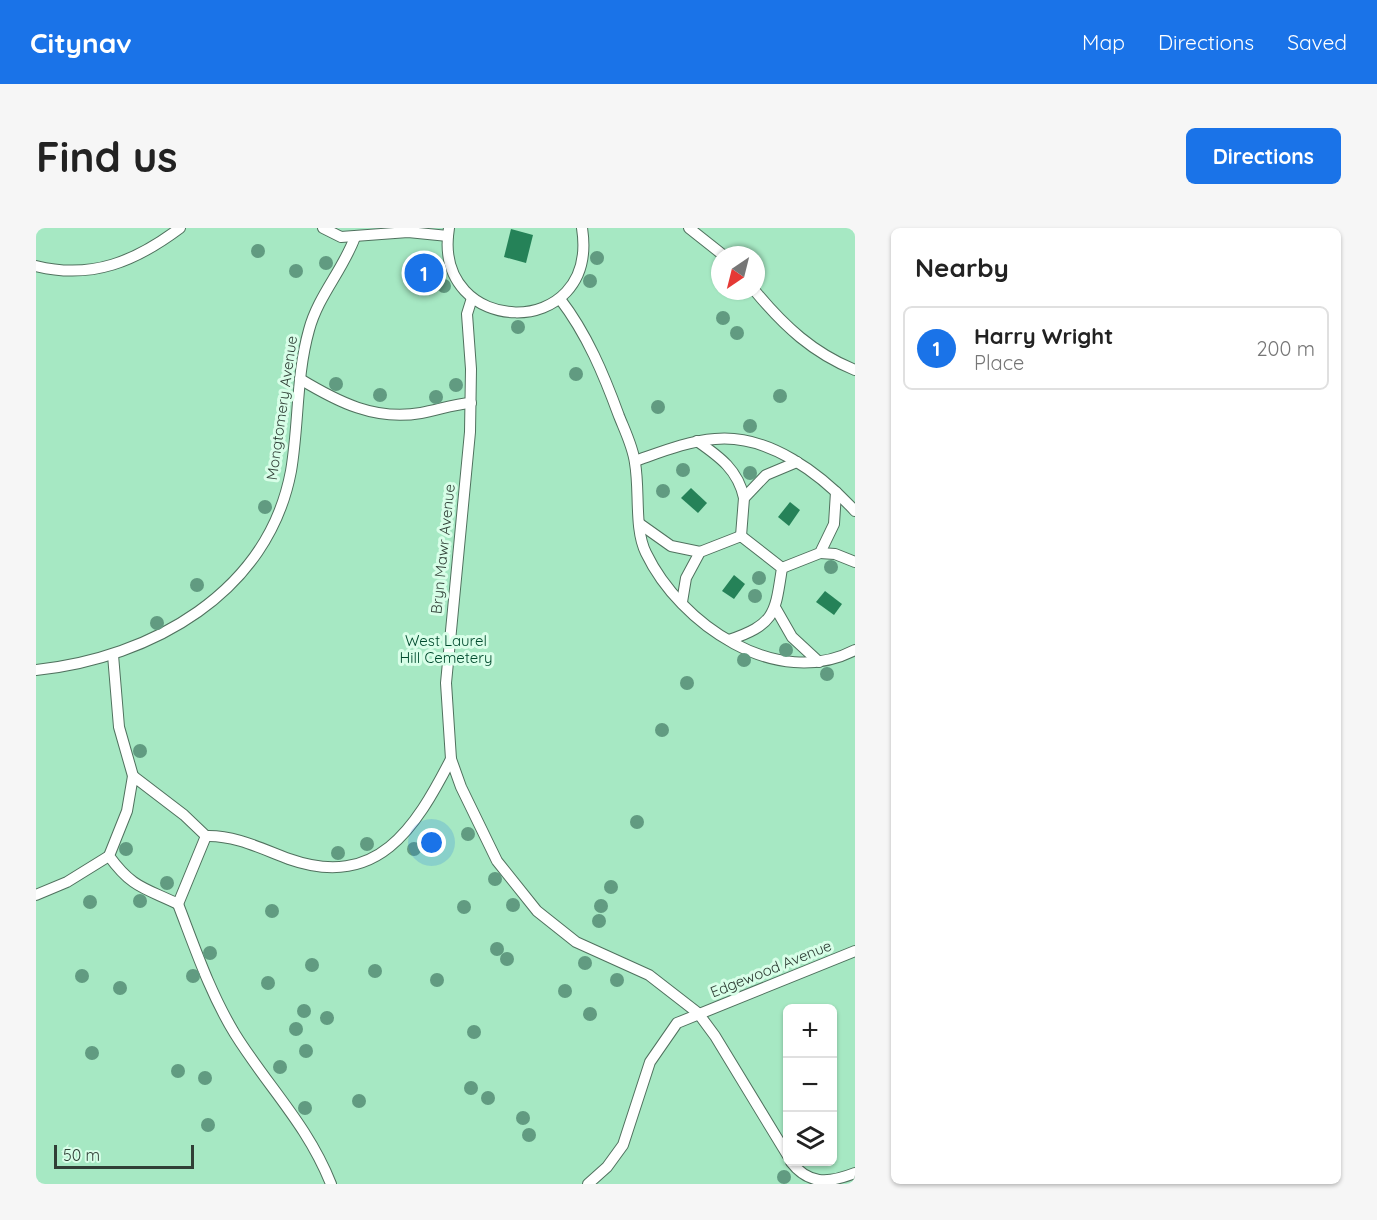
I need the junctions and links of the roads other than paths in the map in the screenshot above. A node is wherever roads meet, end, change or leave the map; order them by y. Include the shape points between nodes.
1 (180, 228) edge
2 (323, 228) edge
3 (582, 228) edge
4 (689, 228) edge
5 (448, 232) edge
6 (355, 237) junction
7 (712, 246) edge
8 (36, 266) edge
9 (472, 298) junction
10 (560, 299) junction
11 (763, 300) edge
12 (855, 370) edge
13 (300, 379) junction
14 (471, 403) junction
15 (697, 441) junction
16 (635, 461) junction
17 (797, 462) junction
18 (836, 492) junction
19 (744, 498) junction
20 (855, 510) edge
21 (640, 524) junction
22 (741, 536) junction
23 (700, 552) junction
24 (820, 553) junction
25 (855, 562) edge
26 (782, 568) junction
27 (682, 602) junction
28 (776, 609) junction
29 (729, 640) junction
30 (855, 650) edge
31 (113, 655) junction
32 (819, 662) junction
33 (36, 670) edge
34 (451, 759) junction
35 (134, 777) junction
36 (206, 836) junction
37 (109, 856) junction
38 (36, 895) edge
39 (178, 904) junction
40 (855, 951) edge
41 (698, 1013) junction
42 (783, 1148) edge
43 (794, 1166) edge
44 (855, 1173) edge
45 (332, 1184) edge
46 (588, 1184) edge

1 - 8 lane via 141,255 110,267 78,272
2 - 6 lane via 340,237
3 - 10 lane via 581,264
4 - 7 lane
5 - 6 lane
5 - 9 lane via 452,270
6 - 13 lane, Mongtomery Avenue via 313,317
9 - 10 lane via 512,314 539,310
9 - 14 lane, Bryn Mawr Avenue via 467,314
10 - 16 lane via 596,358
11 - 12 lane via 807,345
13 - 14 lane via 345,404 382,414 401,415
13 - 31 lane, Mongtomery Avenue via 287,485 275,521 260,547 227,586 189,619
14 - 34 lane, Bryn Mawr Avenue via 447,662 446,714
15 - 16 lane
15 - 17 lane via 735,439
15 - 19 lane via 727,463
16 - 21 lane
17 - 18 lane
17 - 19 lane via 766,475
18 - 20 lane
18 - 24 lane via 834,524
19 - 22 lane
21 - 23 lane via 671,546
21 - 27 lane via 651,563
22 - 23 lane
22 - 26 lane
23 - 27 lane via 686,578
24 - 25 lane
24 - 26 lane
26 - 28 lane
27 - 29 lane via 706,626
28 - 29 lane via 757,629
28 - 32 lane via 792,637
29 - 32 lane via 782,661
30 - 32 lane
31 - 33 lane, Mongtomery Avenue
31 - 35 lane via 119,728
34 - 36 lane via 434,792 399,840 358,865 314,866 233,838
34 - 41 lane, Bryn Mawr Avenue via 484,839 537,911 576,942 649,975
35 - 36 lane
35 - 37 lane via 127,811
36 - 39 lane
37 - 38 lane via 67,882
37 - 39 lane via 137,887
39 - 45 lane via 202,970 225,1017 292,1110
40 - 41 lane, Edgewood Avenue
41 - 42 lane, Bryn Mawr Avenue
41 - 46 lane, Edgewood Avenue via 677,1023 659,1047 644,1078 623,1145
43 - 44 lane via 799,1175 813,1184 837,1181

